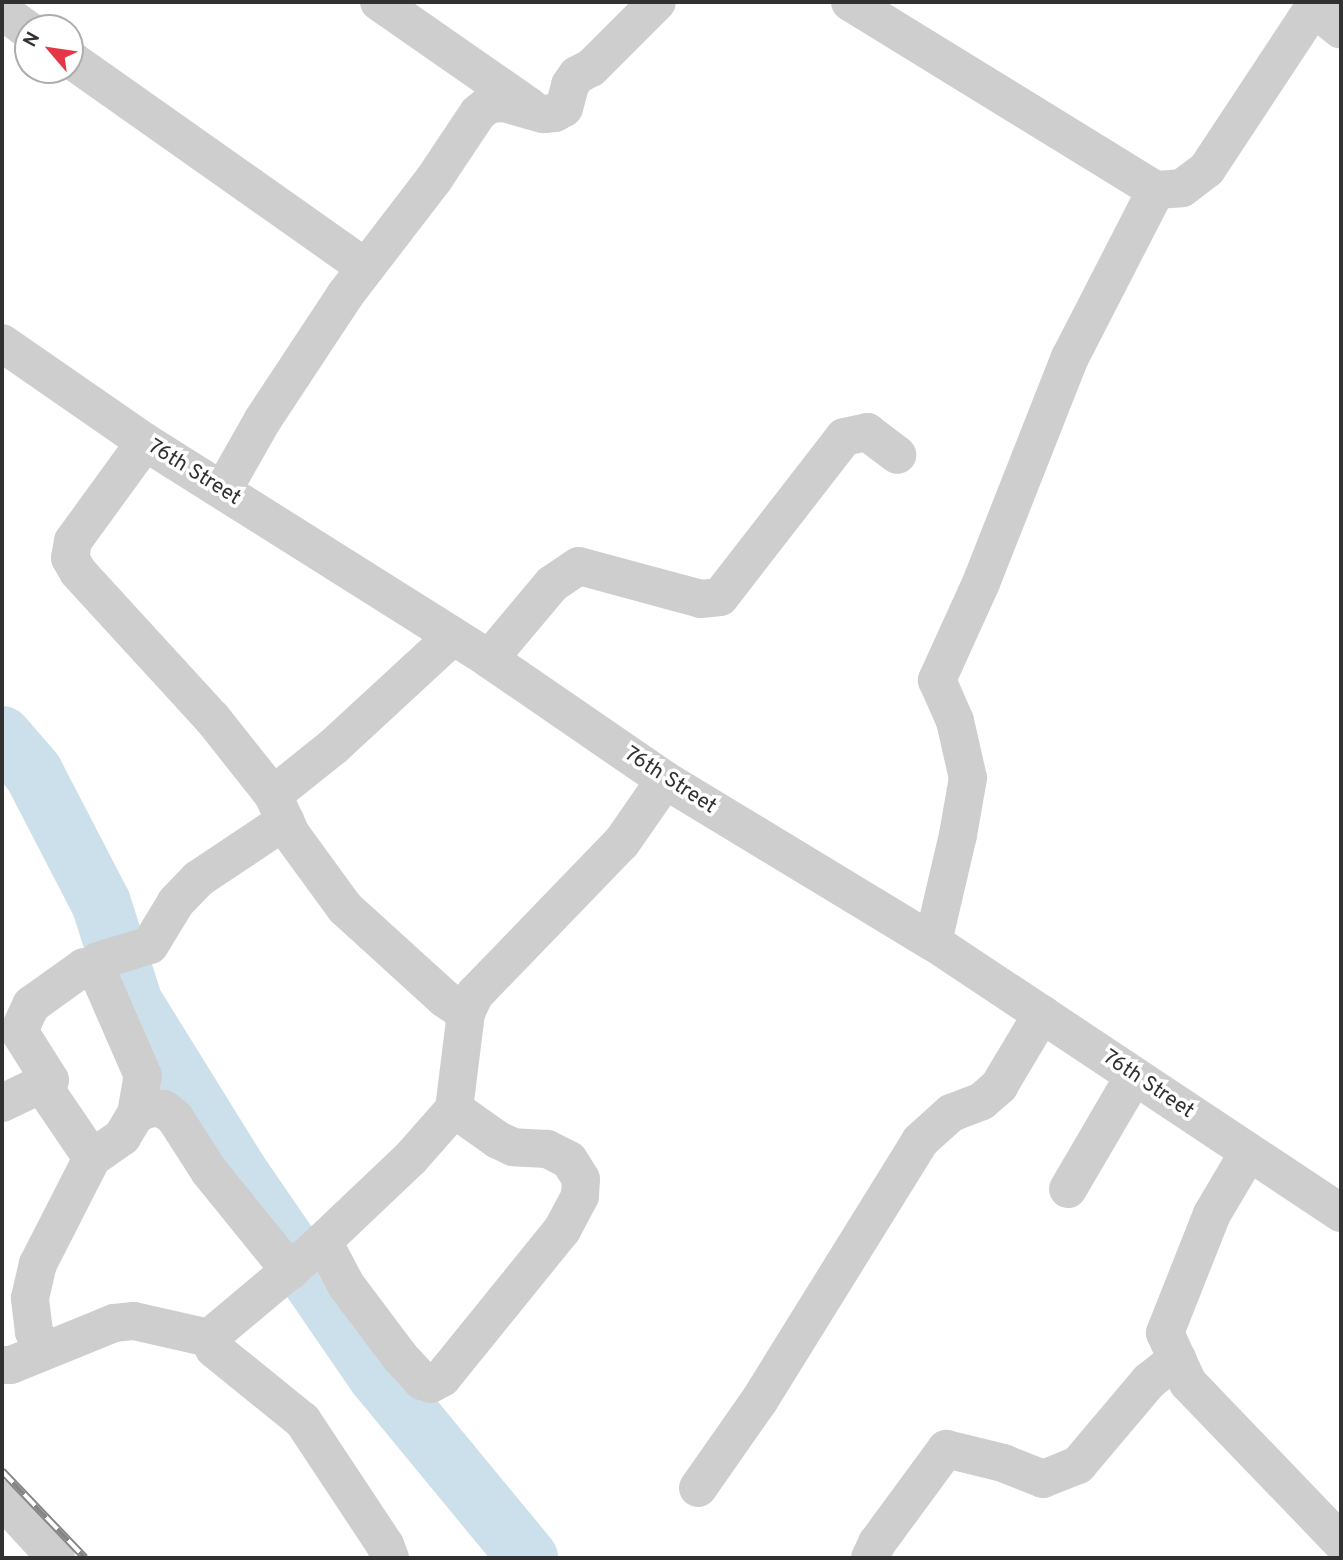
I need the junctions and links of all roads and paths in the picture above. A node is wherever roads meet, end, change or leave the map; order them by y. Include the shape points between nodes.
1 (379, 2) edge
2 (657, 2) edge
3 (850, 2) edge
4 (1324, 13) edge
5 (84, 69) edge
6 (535, 110) junction
7 (1156, 190) junction
8 (366, 268) junction
9 (2, 343) edge
10 (145, 442) junction
11 (897, 455) dead end
12 (223, 490) junction
13 (452, 637) junction
14 (489, 659) junction
15 (666, 780) junction
16 (279, 808) junction
17 (933, 942) junction
18 (112, 961) junction
19 (466, 1013) junction
20 (1042, 1014) junction
21 (1134, 1076) junction
22 (43, 1086) junction
23 (2, 1103) edge
24 (454, 1109) junction
25 (136, 1114) junction
26 (1248, 1153) junction
27 (92, 1158) junction
28 (1068, 1189) dead end
29 (1341, 1213) edge
30 (306, 1256) junction
31 (209, 1338) junction
32 (44, 1350) junction
33 (1177, 1359) junction
34 (2, 1365) edge
35 (698, 1488) dead end
36 (2, 1499) edge
37 (1341, 1542) edge
38 (53, 1557) edge
39 (390, 1558) edge
40 (870, 1558) edge

1 - 6 street
2 - 6 street via 591,68 577,75 564,108 543,114
3 - 7 street
4 - 7 street via 1207,169 1182,188
5 - 8 street
6 - 8 street via 503,103 489,104 478,113
7 - 17 street via 1070,356 981,583 937,680 955,721 968,778
8 - 12 street via 262,421
9 - 10 street, 76th Street
10 - 12 street, 76th Street
10 - 16 street via 74,541 70,558 212,718
11 - 14 street via 867,432 844,437 720,597 701,598 579,566 552,584
12 - 13 street, 76th Street
13 - 14 street, 76th Street
13 - 16 street via 332,747
14 - 15 street, 76th Street
15 - 17 street, 76th Street
15 - 19 street via 622,842 478,990
16 - 18 street via 176,902 150,945
16 - 19 street via 345,908
17 - 20 street, 76th Street
18 - 22 street via 84,967 31,1004 23,1018 19,1031 50,1080
18 - 25 street via 143,1076
19 - 24 street
20 - 21 street, 76th Street
20 - 35 street via 999,1086 982,1101 951,1113 920,1142 759,1401
21 - 26 street, 76th Street
21 - 28 street
22 - 23 street
22 - 27 street
24 - 30 street via 410,1159
24 - 30 street via 513,1147 547,1149 569,1160 581,1179 580,1196 562,1230 438,1382 422,1381 346,1284
25 - 27 street via 122,1137
25 - 30 street via 164,1109 175,1118 209,1171
26 - 29 street, 76th Street
26 - 33 street via 1212,1214 1165,1333
27 - 32 street via 38,1264 30,1298 34,1332
30 - 31 street
31 - 32 street via 134,1321 114,1322
31 - 39 street via 214,1349 303,1421
32 - 34 street
33 - 37 street via 1188,1383
33 - 40 street via 1149,1381 1077,1465 1043,1479 1003,1462 946,1449
36 - 38 street

